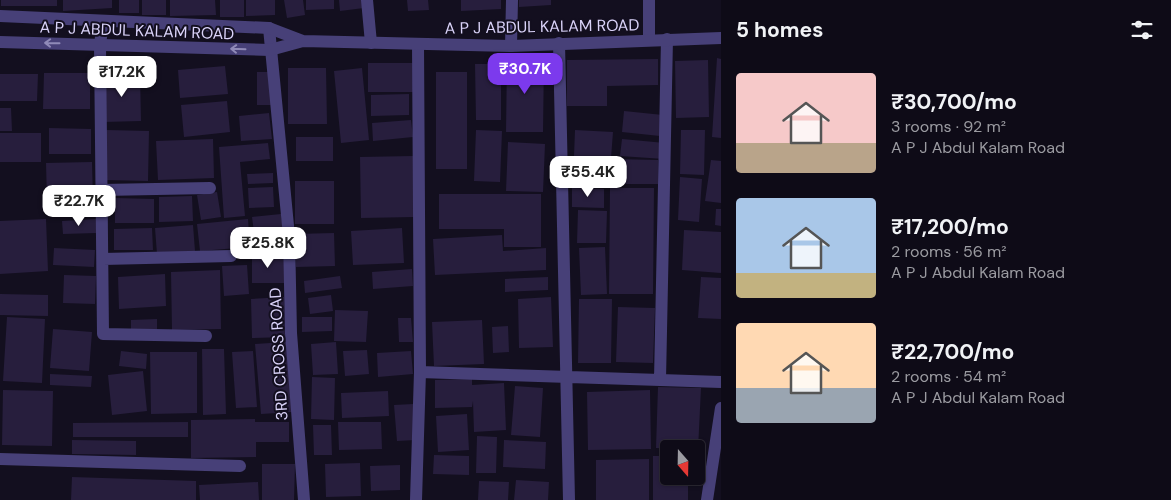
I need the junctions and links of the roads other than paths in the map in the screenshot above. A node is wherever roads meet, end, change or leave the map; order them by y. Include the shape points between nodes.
1 (367, 0) edge
2 (512, 0) edge
3 (649, 0) edge
4 (0, 16) edge
5 (103, 21) junction
6 (269, 28) junction
7 (721, 38) edge
8 (667, 39) junction
9 (649, 40) junction
10 (0, 42) edge
11 (303, 42) junction
12 (371, 43) junction
13 (559, 43) junction
14 (418, 44) junction
15 (100, 45) junction
16 (512, 46) junction
17 (270, 50) junction
18 (210, 188) dead end
19 (102, 190) junction
20 (231, 256) dead end
21 (103, 259) junction
22 (206, 336) dead end
23 (420, 372) junction
24 (567, 377) junction
25 (660, 380) junction
26 (721, 382) edge
27 (721, 408) edge
28 (0, 459) edge
29 (240, 466) dead end
30 (716, 476) edge
31 (304, 500) edge
32 (416, 500) edge
33 (570, 500) edge
34 (707, 500) edge

1 - 12 street
2 - 16 street
3 - 9 street
4 - 5 street, A P J ABDUL KALAM ROAD
5 - 6 street, A P J ABDUL KALAM ROAD
5 - 15 street
6 - 11 street, A P J ABDUL KALAM ROAD
6 - 17 street, 3RD CROSS ROAD
7 - 8 street, A P J ABDUL KALAM ROAD
8 - 9 street, A P J ABDUL KALAM ROAD
8 - 25 street
9 - 13 street, A P J ABDUL KALAM ROAD
15 -> 10 street, A P J ABDUL KALAM ROAD
11 - 12 street, A P J ABDUL KALAM ROAD
11 - 17 street, A P J ABDUL KALAM ROAD
12 - 14 street, A P J ABDUL KALAM ROAD
13 - 16 street, A P J ABDUL KALAM ROAD
13 - 24 street
14 - 16 street, A P J ABDUL KALAM ROAD
14 - 23 street
17 -> 15 street, A P J ABDUL KALAM ROAD
15 - 19 street
17 - 31 street, 3RD CROSS ROAD via 289,236 291,333
18 - 19 street
19 - 21 street
20 - 21 street
21 - 22 street via 103,334
23 - 24 street
23 - 32 street
24 - 25 street
24 - 33 street
25 - 26 street
27 - 30 street
28 - 29 street
30 - 34 street

